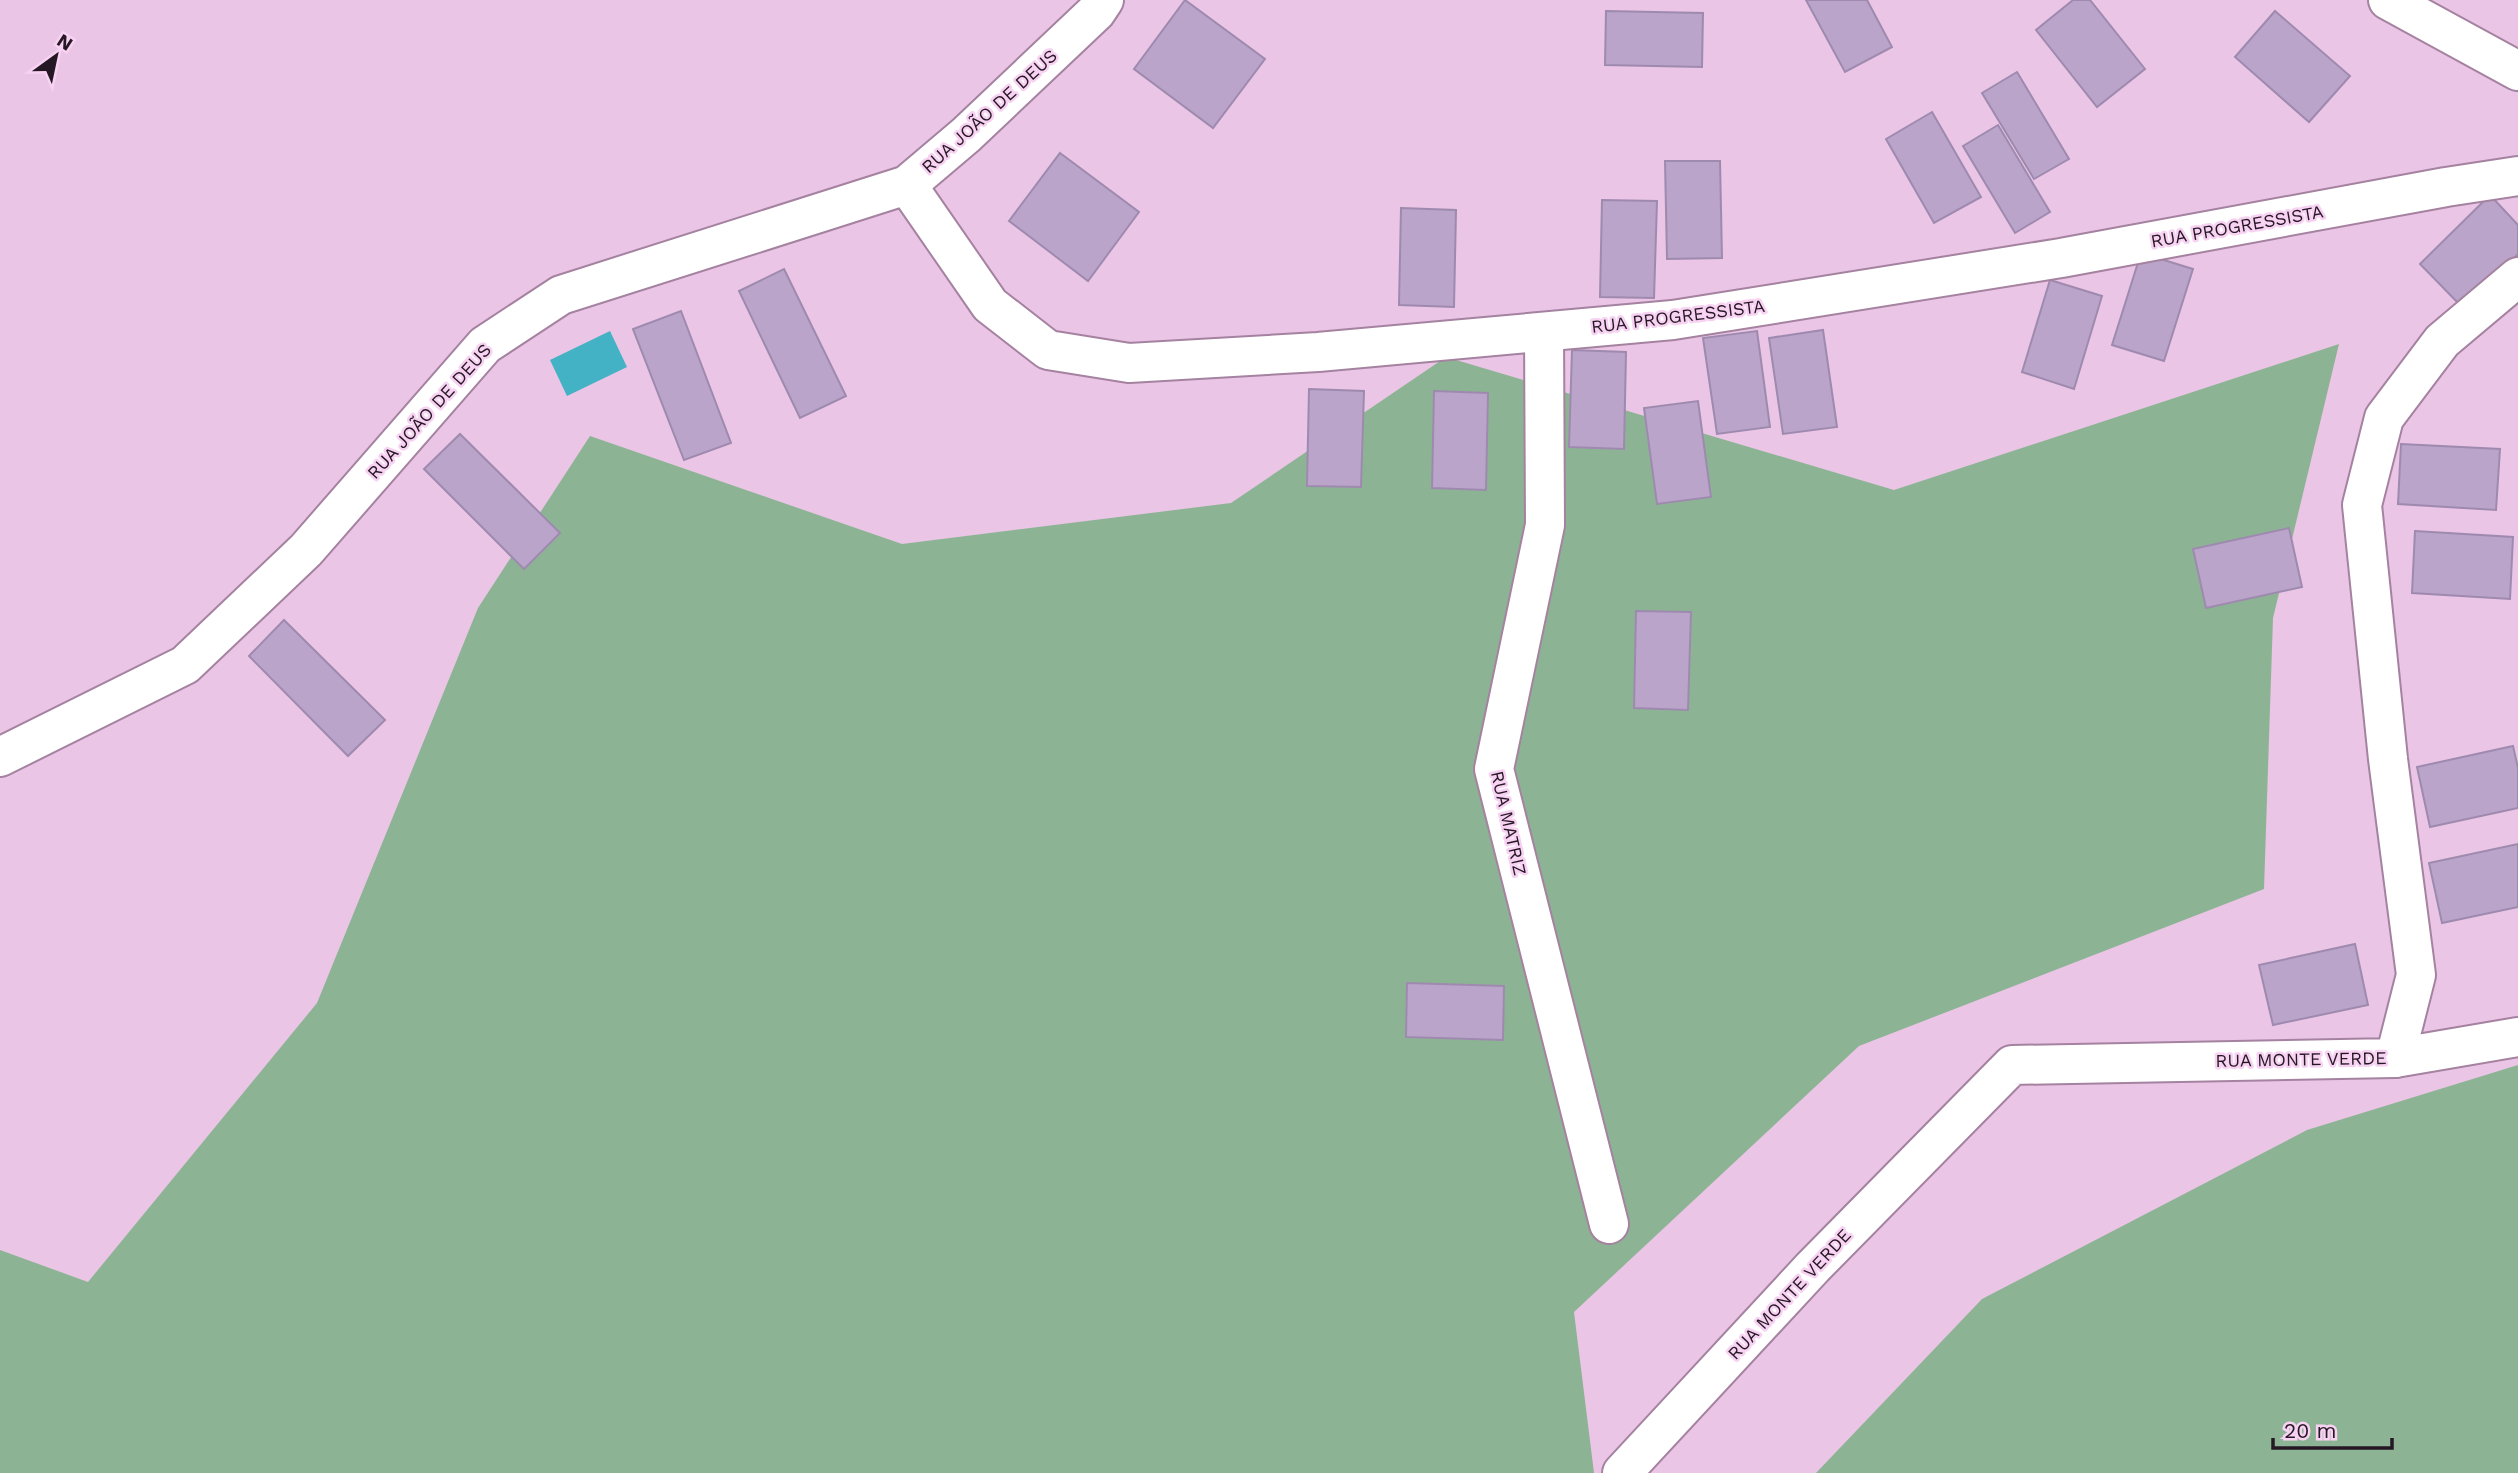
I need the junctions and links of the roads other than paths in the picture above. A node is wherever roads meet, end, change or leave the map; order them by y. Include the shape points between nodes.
1 (1104, 0) edge
2 (2405, 3) edge
3 (2518, 71) edge
4 (2518, 176) edge
5 (907, 185) junction
6 (2518, 277) edge
7 (1544, 332) junction
8 (0, 757) edge
9 (2518, 1037) edge
10 (2395, 1058) junction
11 (1609, 1224) dead end
12 (1622, 1473) edge

1 - 5 street, RUA JOÃO DE DEUS via 966,135
2 - 3 street
4 - 7 street, RUA PROGRESSISTA via 2035,262 1673,320
5 - 7 street, RUA PROGRESSISTA via 990,305 1048,350 1129,363
5 - 8 street, RUA JOÃO DE DEUS via 561,295 485,345 306,550 185,665
6 - 10 street, RUA MONTE VERDE via 2442,341 2384,418 2362,505 2416,975
7 - 11 street, RUA MATRIZ via 1545,525 1494,769
9 - 10 street
10 - 12 street, RUA MONTE VERDE via 2012,1065 1813,1267

